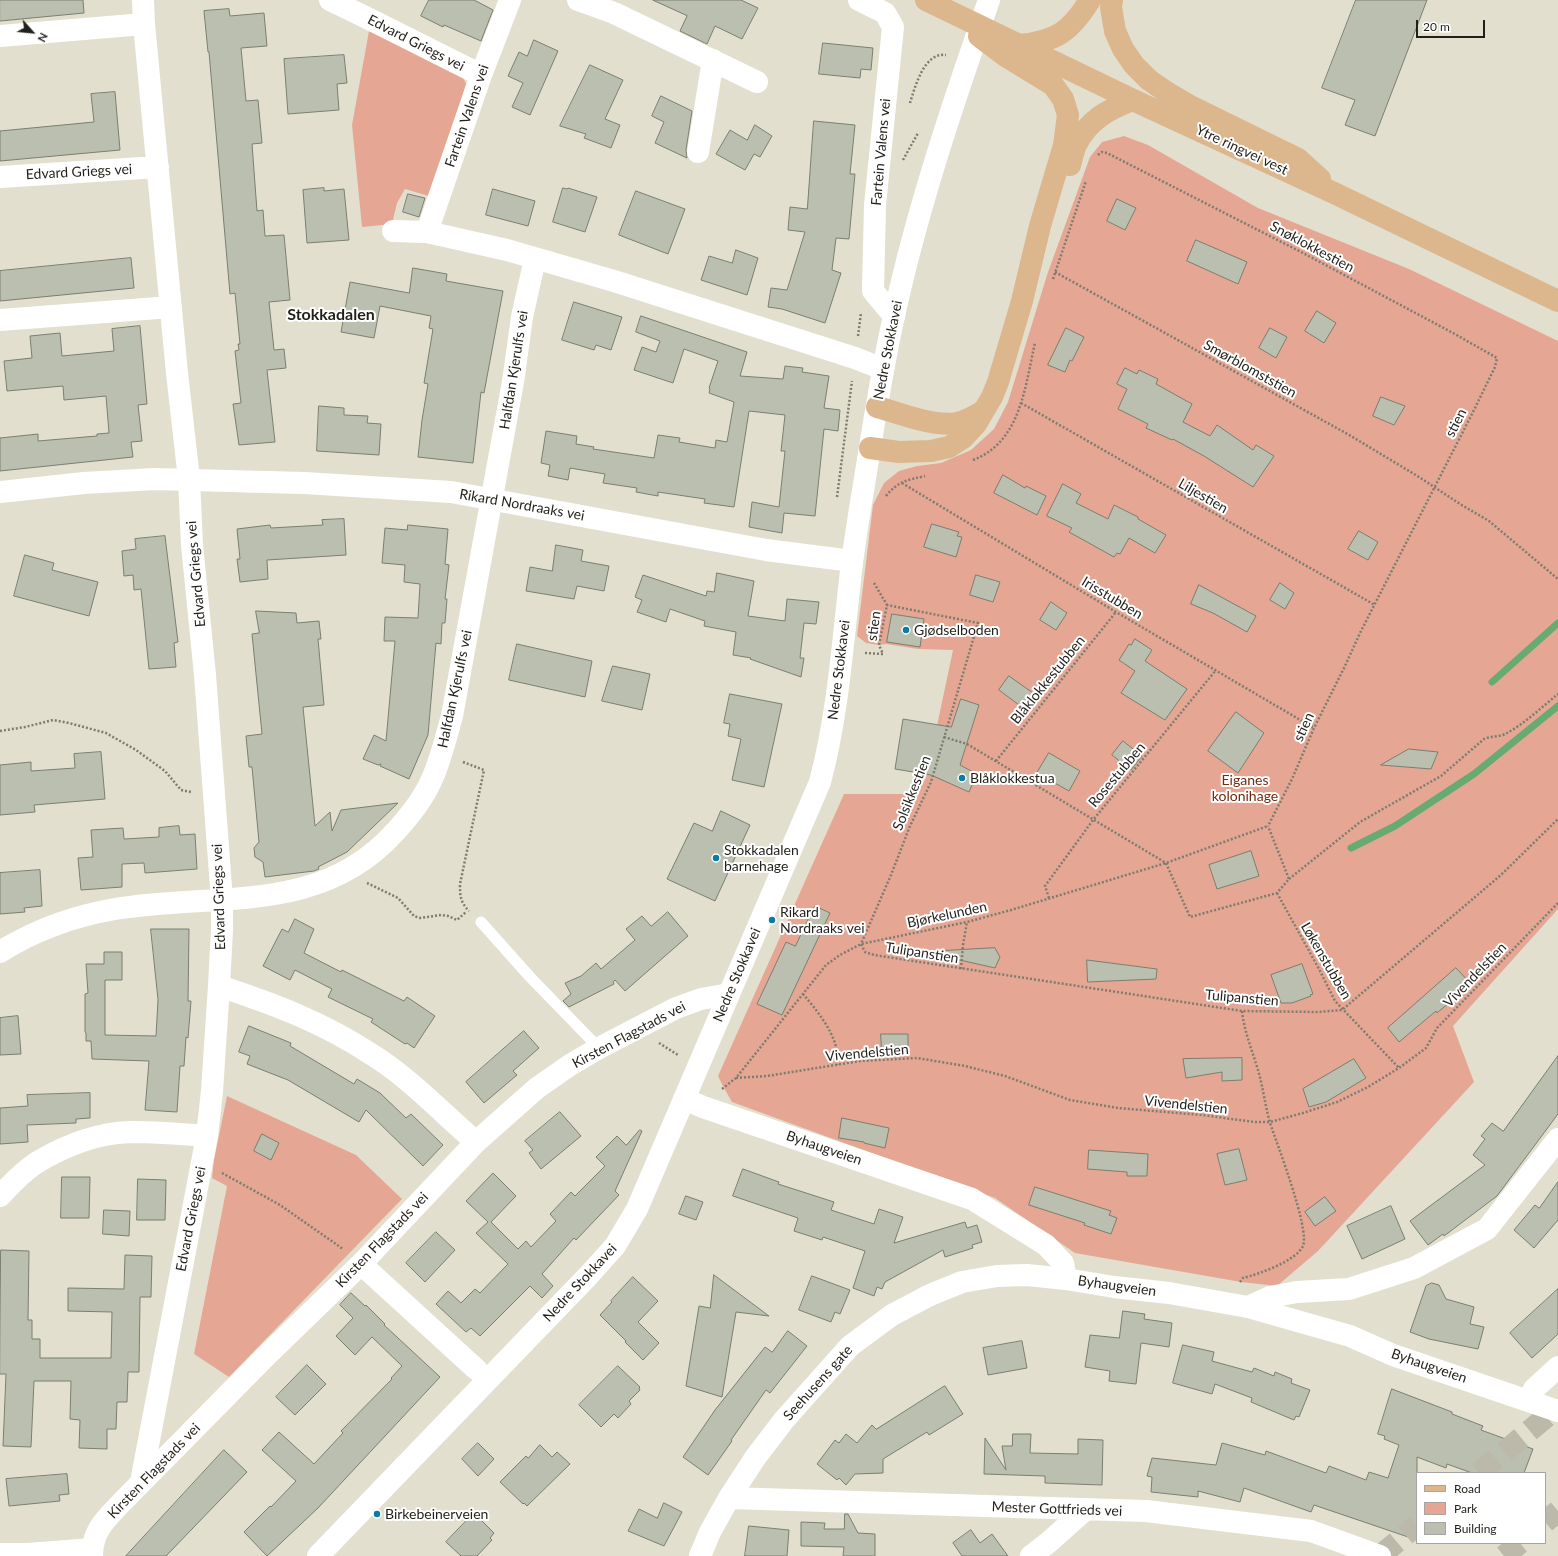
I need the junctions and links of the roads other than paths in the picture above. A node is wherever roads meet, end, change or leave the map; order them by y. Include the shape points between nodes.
1 (143, 0) edge
2 (330, 0) edge
3 (510, 0) edge
4 (578, 0) edge
5 (859, 0) edge
6 (926, 0) edge
7 (989, 0) edge
8 (1090, 0) edge
9 (1112, 0) edge
10 (617, 6) edge
11 (955, 14) junction
12 (144, 24) junction
13 (0, 36) edge
14 (1019, 45) junction
15 (713, 60) junction
16 (480, 75) junction
17 (757, 82) dead end
18 (1133, 100) junction
19 (698, 152) dead end
20 (158, 167) junction
21 (0, 177) edge
22 (1334, 193) junction
23 (393, 231) dead end
24 (427, 232) junction
25 (535, 259) junction
26 (1022, 301) junction
27 (1558, 301) edge
28 (171, 307) junction
29 (894, 316) junction
30 (0, 320) edge
31 (883, 369) junction
32 (877, 407) junction
33 (985, 409) junction
34 (870, 448) junction
35 (188, 479) junction
36 (0, 492) edge
37 (492, 499) junction
38 (852, 561) junction
39 (222, 900) junction
40 (481, 922) road end
41 (0, 952) edge
42 (219, 986) junction
43 (729, 994) junction
44 (599, 1048) junction
45 (684, 1099) junction
46 (207, 1136) junction
47 (1558, 1139) edge
48 (476, 1142) junction
49 (0, 1196) edge
50 (361, 1264) junction
51 (1066, 1279) junction
52 (1248, 1307) junction
53 (1558, 1367) edge
54 (477, 1370) dead end
55 (1529, 1401) junction
56 (1558, 1411) edge
57 (141, 1482) junction
58 (728, 1498) junction
59 (1086, 1509) junction
60 (92, 1552) edge
61 (0, 1554) edge
62 (318, 1556) edge
63 (700, 1556) edge
64 (1030, 1556) edge
65 (1380, 1556) edge

1 - 12 street, Edvard Griegs vei
2 - 16 street, Edvard Griegs vei
3 - 16 street, Fartein Valens vei
4 - 10 street
5 - 29 street, Fartein Valens vei via 885,13 893,27 876,205 873,291
6 - 11 main road, Ytre ringvei vest
7 - 29 street, Nedre Stokkavei via 934,167
8 - 14 main road via 1072,26 1059,35
9 - 22 main road via 1110,7 1115,32 1123,49 1134,66 1150,80 1192,107 1298,159
10 - 15 street
11 - 14 main road, Ytre ringvei vest
11 - 26 main road via 988,44 1053,85 1063,98 1068,115 1064,145 1040,226
12 - 13 street
12 - 20 street, Edvard Griegs vei
14 - 18 main road, Ytre ringvei vest
15 - 17 street
15 - 19 street
16 - 24 street, Fartein Valens vei
18 - 22 main road, Ytre ringvei vest
18 - 26 main road via 1112,108 1090,124 1076,145 1050,230
20 - 21 street, Edvard Griegs vei
20 - 28 street, Edvard Griegs vei
22 - 27 main road, Ytre ringvei vest
23 - 24 street
24 - 25 street
25 - 31 street via 614,281
25 - 37 street, Halfdan Kjerulfs vei via 522,317
26 - 33 main road via 998,382
28 - 30 street
28 - 35 street, Edvard Griegs vei
29 - 31 street, Nedre Stokkavei
31 - 32 street, Nedre Stokkavei
32 - 33 main road via 940,423 957,423
32 - 34 street, Nedre Stokkavei
33 - 34 main road via 963,438 948,446 916,452
34 - 38 street, Nedre Stokkavei
35 - 36 street, Rikard Nordraaks vei via 84,483
35 - 37 street, Rikard Nordraaks vei via 451,492
35 - 39 street, Edvard Griegs vei
37 - 38 street, Rikard Nordraaks vei via 766,550
37 - 39 street, Halfdan Kjerulfs vei via 452,716 442,754 432,780 419,802 383,845 354,867 304,889 262,897
38 - 43 street, Nedre Stokkavei via 831,734 820,782
39 - 41 street, Halfdan Kjerulfs vei via 117,909 78,916 42,930
39 - 42 street, Edvard Griegs vei
40 - 44 lane
42 - 46 street, Edvard Griegs vei
42 - 48 street via 271,1003 322,1025 372,1054 411,1084
43 - 44 street, Kirsten Flagstads vei via 701,999 676,1008
43 - 45 street, Nedre Stokkavei
44 - 48 street, Kirsten Flagstads vei via 537,1088
45 - 51 street, Byhaugveien via 972,1199 1046,1245 1063,1263
45 - 62 street, Nedre Stokkavei via 637,1209 615,1246
46 - 49 street via 130,1132 99,1137 64,1148 36,1164
46 - 57 street, Edvard Griegs vei
47 - 52 street via 1487,1229 1414,1268 1349,1289 1298,1292 1270,1297
48 - 50 street, Kirsten Flagstads vei
50 - 54 street
50 - 57 street, Kirsten Flagstads vei
51 - 52 street, Byhaugveien
51 - 58 street, Seehusens gate via 1027,1275 997,1276 962,1282 892,1315 850,1346 812,1386 779,1426
52 - 55 street, Byhaugveien via 1350,1336 1393,1355
53 - 55 street via 1534,1389
55 - 56 street, Byhaugveien
57 - 60 street, Kirsten Flagstads vei via 100,1526 94,1537
58 - 59 street, Mester Gottfrieds vei
58 - 63 street, Seehusens gate
59 - 64 street
59 - 65 street, Mester Gottfrieds vei via 1146,1512 1311,1531
60 - 61 street

